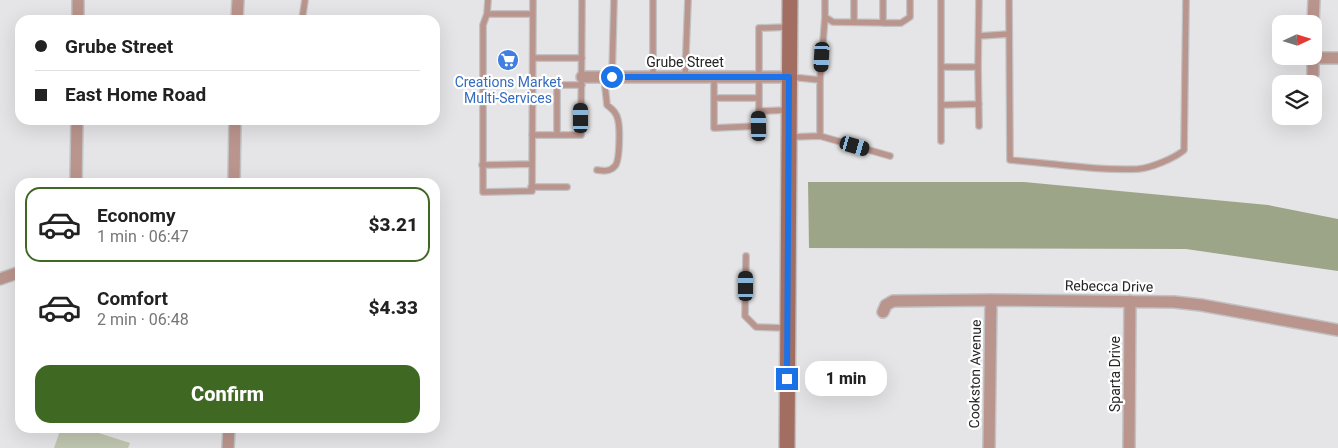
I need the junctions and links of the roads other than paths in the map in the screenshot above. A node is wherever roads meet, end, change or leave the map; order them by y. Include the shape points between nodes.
1 (78, 0) edge
2 (238, 0) edge
3 (305, 0) edge
4 (488, 0) edge
5 (533, 0) edge
6 (582, 0) edge
7 (614, 0) edge
8 (653, 0) edge
9 (688, 0) edge
10 (790, 0) edge
11 (825, 0) edge
12 (854, 0) edge
13 (883, 0) edge
14 (910, 0) edge
15 (941, 0) edge
16 (979, 0) edge
17 (1009, 0) edge
18 (1186, 0) edge
19 (1314, 0) edge
20 (487, 14) junction
21 (533, 14) junction
22 (78, 15) edge
23 (238, 15) edge
24 (303, 15) edge
25 (1313, 15) edge
26 (825, 16) junction
27 (854, 22) junction
28 (883, 22) junction
29 (789, 27) junction
30 (1009, 34) junction
31 (979, 36) junction
32 (1322, 57) edge
33 (533, 58) junction
34 (582, 58) junction
35 (1338, 58) edge
36 (1313, 65) edge
37 (941, 67) junction
38 (978, 67) junction
39 (1313, 74) dead end
40 (608, 77) junction
41 (653, 77) junction
42 (685, 77) junction
43 (714, 77) junction
44 (759, 77) junction
45 (789, 77) junction
46 (820, 80) junction
47 (582, 81) junction
48 (532, 84) junction
49 (557, 84) junction
50 (714, 98) junction
51 (759, 98) junction
52 (979, 104) junction
53 (941, 105) junction
54 (789, 110) junction
55 (759, 111) junction
56 (77, 125) edge
57 (235, 125) edge
58 (979, 126) dead end
59 (532, 135) junction
60 (556, 135) junction
61 (820, 136) junction
62 (789, 137) junction
63 (941, 141) dead end
64 (890, 156) dead end
65 (532, 164) junction
66 (482, 165) junction
67 (597, 170) dead end
68 (76, 178) edge
69 (234, 178) edge
70 (531, 187) junction
71 (567, 187) dead end
72 (746, 256) dead end
73 (15, 274) edge
74 (0, 279) edge
75 (991, 300) junction
76 (1130, 301) junction
77 (883, 312) dead end
78 (787, 328) junction
79 (1338, 330) edge
80 (229, 433) edge
81 (228, 448) edge
82 (787, 448) edge
83 (989, 448) edge
84 (1130, 448) edge

1 - 22 street
2 - 23 street
3 - 24 lane
4 - 20 lane
5 - 21 lane
6 - 34 lane
7 - 40 lane
8 - 41 lane
9 - 42 lane
10 - 29 street
11 - 26 lane
12 - 27 lane
13 - 28 lane
14 - 28 lane via 910,16 901,23
15 - 37 lane
16 - 31 lane
17 - 30 lane
18 - 30 lane via 1184,150 1177,156 1140,169 1010,160
19 - 25 street
20 - 21 lane
20 - 66 lane via 484,24
21 - 33 lane
26 - 27 lane via 833,22
26 - 46 lane
27 - 28 lane
29 - 44 lane via 759,28
29 - 45 street
30 - 31 lane
31 - 38 lane
32 - 35 street
33 - 34 lane
33 - 48 lane
34 - 47 lane
36 - 39 street
37 - 38 lane
37 - 53 lane
38 - 52 lane
40 - 41 street, Grube Street
40 - 47 street, Grube Street
40 - 67 lane via 607,105 618,120 618,158 616,166 609,171
41 - 42 street, Grube Street
42 - 43 street, Grube Street
43 - 44 street, Grube Street
43 - 50 lane
44 - 45 street, Grube Street
44 - 51 lane
45 - 46 lane
45 - 54 street
46 - 61 lane
47 - 49 lane
47 - 60 lane via 581,135
48 - 49 lane
48 - 59 lane
49 - 60 lane
50 - 51 lane
50 - 55 lane via 714,128 759,126
51 - 55 lane
52 - 53 lane
52 - 58 lane
53 - 63 lane
54 - 55 lane
54 - 62 street
56 - 68 street
57 - 69 street
59 - 60 lane
59 - 65 lane
61 - 62 lane
61 - 64 lane
62 - 78 street
65 - 66 lane
65 - 70 lane
66 - 70 lane via 483,192 532,191
70 - 71 lane
72 - 78 lane via 745,316 756,327
73 - 74 street
75 - 76 street, Rebecca Drive
75 - 77 street, Rebecca Drive via 893,301
75 - 83 street, Cookston Avenue
76 - 79 street, Rebecca Drive via 1201,305
76 - 84 street, Sparta Drive
78 - 82 street
80 - 81 street

